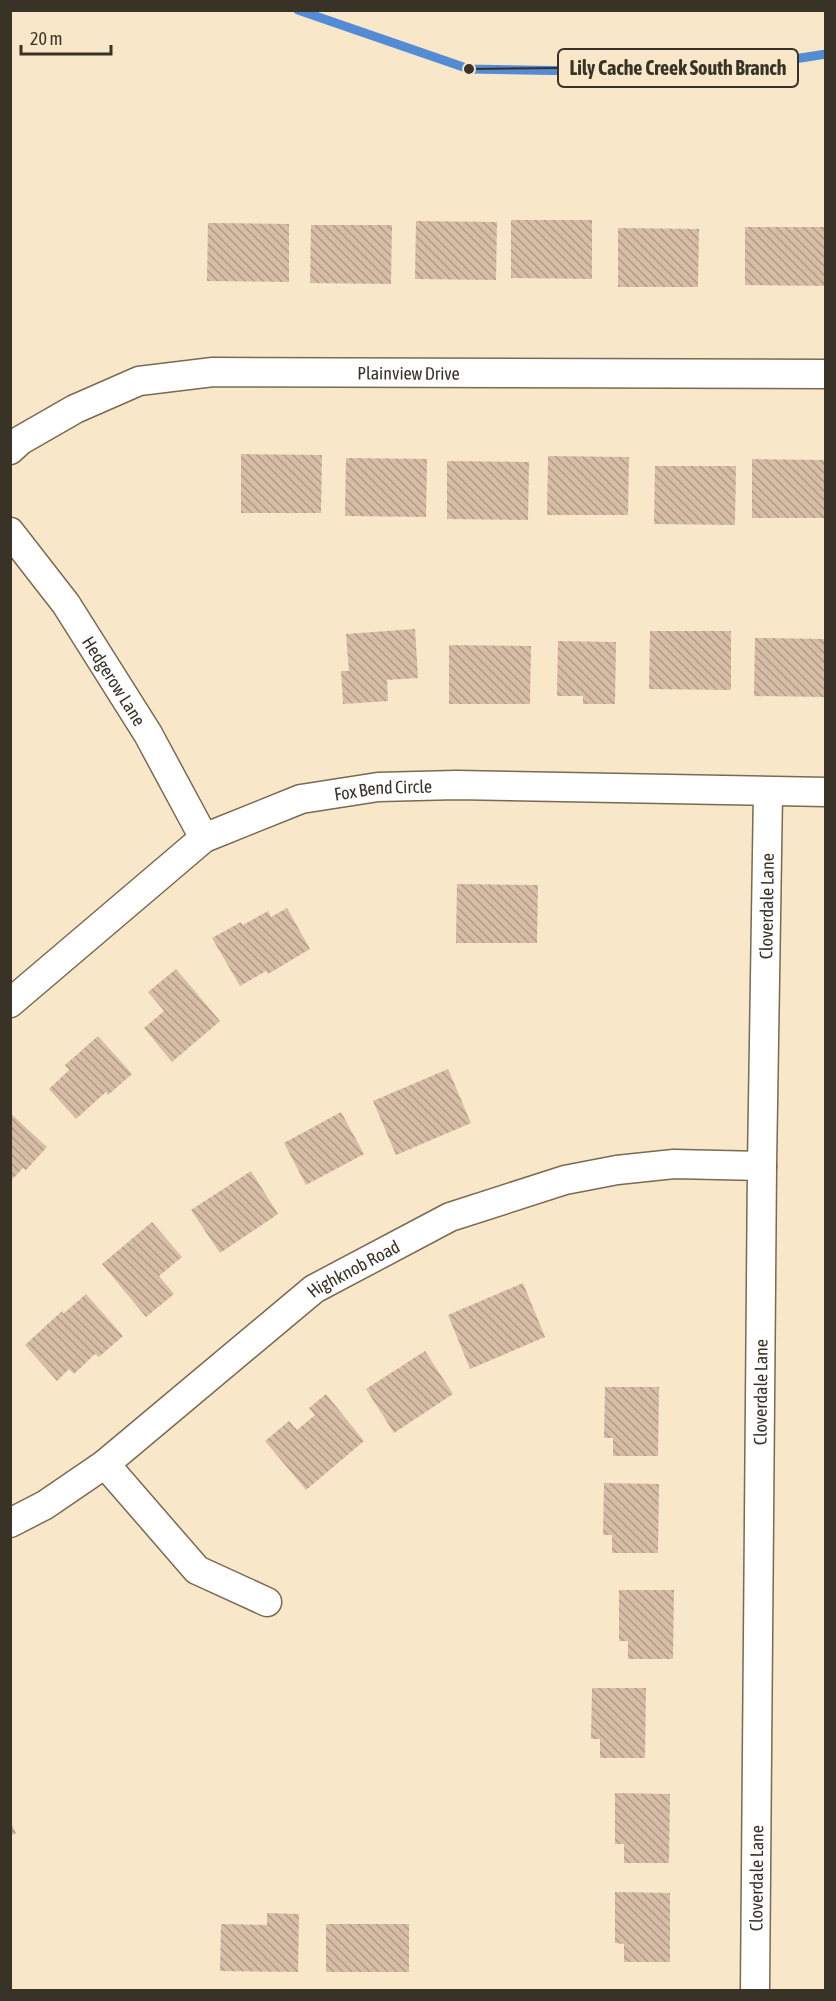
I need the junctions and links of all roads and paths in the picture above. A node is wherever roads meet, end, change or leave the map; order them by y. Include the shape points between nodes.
1 (825, 374) edge
2 (10, 450) edge
3 (10, 532) edge
4 (768, 792) junction
5 (825, 792) edge
6 (204, 838) junction
7 (10, 1003) edge
8 (762, 1166) junction
9 (105, 1464) junction
10 (10, 1523) edge
11 (267, 1602) dead end
12 (755, 1990) edge

1 - 2 street, Plainview Drive via 213,372 139,381 75,409
3 - 6 street, Hedgerow Lane via 66,604 148,734
4 - 5 street, Fox Bend Circle
4 - 6 street, Fox Bend Circle via 378,787 301,799
4 - 8 street, Cloverdale Lane
6 - 7 street, Fox Bend Circle
8 - 9 street, Highknob Road via 674,1164 617,1170 565,1180 450,1217 314,1289
8 - 12 street, Cloverdale Lane
9 - 10 street, Highknob Road via 45,1506
9 - 11 street via 197,1570

